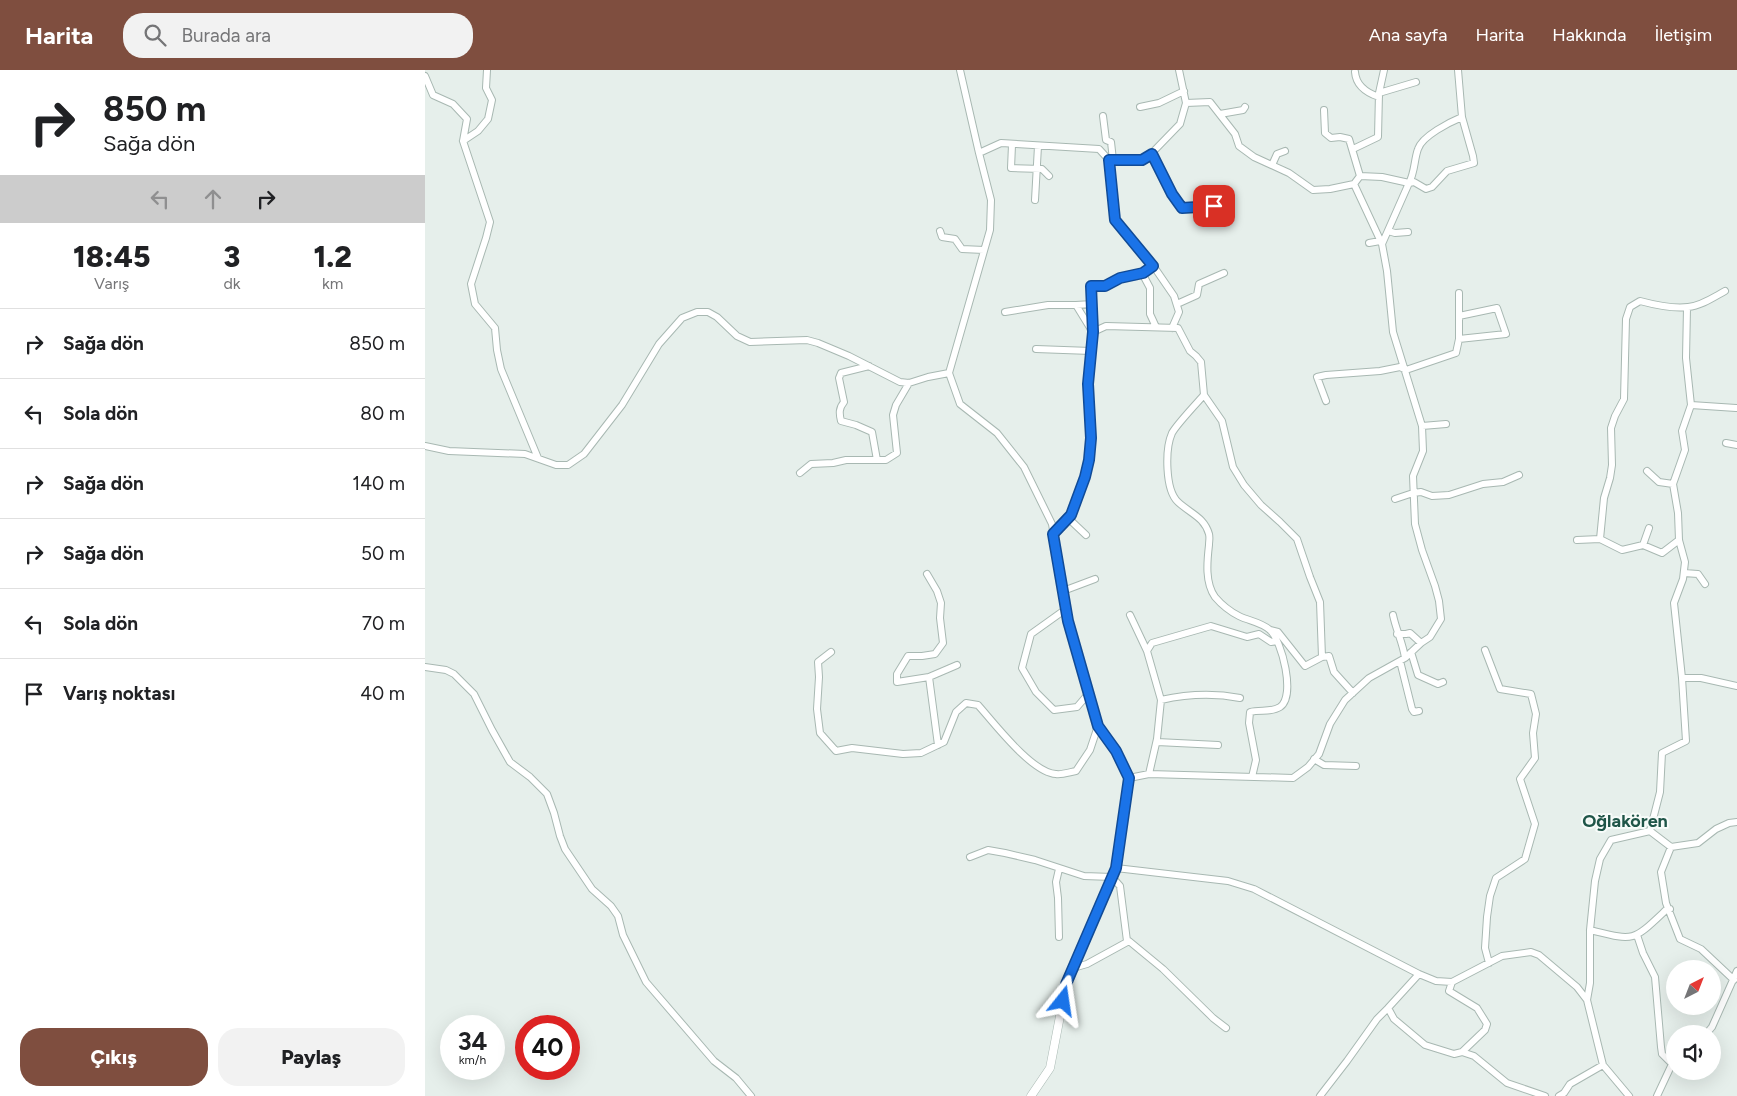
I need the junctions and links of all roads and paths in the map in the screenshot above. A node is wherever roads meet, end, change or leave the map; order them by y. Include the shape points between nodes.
1 (487, 70) edge
2 (960, 70) edge
3 (1179, 70) edge
4 (1384, 70) edge
5 (1458, 70) edge
6 (1355, 72) dead end
7 (425, 76) edge
8 (1416, 82) dead end
9 (1184, 90) junction
10 (1379, 95) junction
11 (1186, 103) junction
12 (1245, 106) dead end
13 (1140, 107) dead end
14 (1324, 110) dead end
15 (1220, 114) junction
16 (1103, 116) dead end
17 (1462, 117) junction
18 (463, 141) junction
19 (1012, 145) junction
20 (1038, 146) junction
21 (1353, 149) junction
22 (1285, 151) dead end
23 (979, 153) junction
24 (1152, 154) junction
25 (1111, 160) junction
26 (1272, 165) junction
27 (1037, 169) junction
28 (1049, 176) dead end
29 (1360, 176) junction
30 (1409, 183) junction
31 (1354, 184) junction
32 (1035, 200) dead end
33 (1214, 206) dead end
34 (940, 231) dead end
35 (1388, 231) junction
36 (1408, 232) dead end
37 (1369, 243) dead end
38 (1381, 243) junction
39 (984, 250) junction
40 (1153, 266) junction
41 (1143, 273) junction
42 (1224, 273) dead end
43 (1725, 291) dead end
44 (1459, 293) dead end
45 (1092, 304) junction
46 (1177, 304) junction
47 (1076, 305) junction
48 (1687, 308) junction
49 (1005, 312) dead end
50 (1459, 316) junction
51 (1156, 327) junction
52 (1172, 328) junction
53 (1093, 332) junction
54 (1459, 339) junction
55 (1036, 349) dead end
56 (1091, 351) junction
57 (869, 366) junction
58 (1406, 370) junction
59 (949, 372) junction
60 (909, 383) junction
61 (1203, 395) junction
62 (1326, 401) dead end
63 (1691, 405) junction
64 (1737, 407) edge
65 (1447, 424) dead end
66 (1422, 426) junction
67 (1726, 443) dead end
68 (1737, 445) edge
69 (425, 446) edge
70 (537, 458) junction
71 (877, 460) junction
72 (1647, 471) dead end
73 (800, 473) dead end
74 (1519, 476) dead end
75 (1673, 484) junction
76 (1413, 493) junction
77 (1395, 499) dead end
78 (1068, 518) junction
79 (1649, 528) dead end
80 (1053, 534) junction
81 (1086, 535) dead end
82 (1601, 539) junction
83 (1577, 540) dead end
84 (1679, 540) junction
85 (1643, 545) junction
86 (1684, 573) junction
87 (927, 574) dead end
88 (1095, 579) dead end
89 (1705, 584) dead end
90 (1063, 591) junction
91 (1066, 609) junction
92 (1130, 615) dead end
93 (1393, 615) dead end
94 (1270, 630) junction
95 (1397, 634) junction
96 (1277, 641) junction
97 (1421, 643) junction
98 (1485, 650) dead end
99 (1147, 651) junction
100 (831, 652) dead end
101 (1411, 652) junction
102 (1322, 657) junction
103 (1402, 660) junction
104 (957, 665) dead end
105 (425, 667) edge
106 (929, 678) junction
107 (1682, 678) junction
108 (1443, 682) dead end
109 (1737, 686) edge
110 (1089, 693) junction
111 (1353, 693) junction
112 (1240, 698) dead end
113 (1161, 700) junction
114 (1419, 711) dead end
115 (1098, 726) junction
116 (1157, 742) junction
117 (938, 745) junction
118 (1218, 745) dead end
119 (1315, 759) junction
120 (1356, 766) dead end
121 (1149, 774) junction
122 (1252, 777) junction
123 (1129, 778) junction
124 (1737, 822) edge
125 (1650, 831) junction
126 (1671, 847) junction
127 (971, 856) dead end
128 (1116, 868) junction
129 (1059, 869) junction
130 (1112, 877) junction
131 (1670, 909) junction
132 (1590, 930) junction
133 (1637, 935) junction
134 (1059, 936) dead end
135 (1127, 940) junction
136 (1489, 963) junction
137 (1073, 968) junction
138 (1737, 971) edge
139 (1419, 974) junction
140 (1734, 980) junction
141 (1452, 982) junction
142 (1587, 1000) junction
143 (1388, 1008) junction
144 (1712, 1025) edge
145 (1226, 1028) dead end
146 (1462, 1052) junction
147 (1666, 1057) edge
148 (1603, 1065) junction
149 (1666, 1077) edge
150 (751, 1096) edge
151 (1031, 1096) edge
152 (1320, 1096) edge
153 (1545, 1096) edge
154 (1559, 1096) edge
155 (1629, 1096) edge
156 (1657, 1096) edge

1 - 18 street via 486,88 492,100 488,119
2 - 23 street
3 - 9 street
4 - 10 street
5 - 17 street
6 - 10 street via 1358,84 1371,94
7 - 18 street via 433,95 453,104 467,118
8 - 10 street
9 - 11 street
9 - 13 street via 1159,103
10 - 21 street via 1378,137
11 - 15 street via 1210,102
11 - 24 street via 1180,124
12 - 15 street via 1243,110
14 - 21 street via 1325,133 1331,138 1349,139
15 - 26 street via 1235,134 1239,146
16 - 25 street via 1106,140 1111,142
17 - 30 street via 1442,126 1418,147
17 - 30 street via 1474,163 1447,171 1426,189 1414,182
18 - 70 street via 490,222 471,284 475,304 495,328 501,369
19 - 20 street
19 - 23 street via 1001,143
19 - 27 street via 1011,168
20 - 25 street via 1099,149
20 - 27 street
21 - 29 street
22 - 26 street via 1277,154
23 - 39 street via 991,200 990,230
24 - 25 street via 1142,160
24 - 33 street via 1182,208
25 - 40 street via 1115,220
26 - 31 street via 1313,190
27 - 28 street via 1042,169
27 - 32 street
29 - 30 street
29 - 31 street
30 - 35 street
31 - 38 street
34 - 39 street via 942,237 955,239 962,249
35 - 36 street
35 - 38 street
37 - 38 street
38 - 58 street via 1393,332
39 - 59 street
40 - 41 street
40 - 46 street
41 - 45 street via 1120,278 1105,286 1091,286
41 - 51 street via 1150,288 1150,314
42 - 46 street via 1199,284 1197,294
43 - 48 street
44 - 50 street
45 - 47 street
45 - 53 street
46 - 52 street via 1179,312
47 - 49 street
47 - 53 street
48 - 63 street via 1686,358
48 - 82 street via 1640,301 1631,307 1625,319 1624,398 1611,428 1612,465 1604,498
50 - 54 street
50 - 54 street via 1497,308 1506,334
51 - 52 street
51 - 53 street via 1106,326
52 - 61 street via 1178,328 1190,351 1201,362
53 - 56 street
54 - 58 street via 1456,353
55 - 56 street
56 - 78 street via 1089,460
57 - 60 street via 900,382
57 - 70 street via 807,340 750,342 737,336 708,312 697,312 682,318 659,344 622,405 584,454 568,465 556,465
57 - 71 street via 841,373 839,378 844,402 840,416 841,421 871,432
58 - 62 street via 1401,367 1317,377
58 - 66 street
59 - 60 street
59 - 80 street via 960,404 997,433 1024,468 1052,524
60 - 71 street via 893,415 897,453 886,460
61 - 94 street via 1172,433 1167,458 1170,487 1174,498 1203,520 1206,527 1210,537 1209,584 1217,598 1239,616
61 - 102 street via 1222,421 1233,467 1243,485 1297,539 1321,602
63 - 64 street
63 - 75 street via 1682,431 1685,450
65 - 66 street
66 - 76 street via 1423,451 1413,476
67 - 68 street
69 - 70 street via 449,451 525,454
71 - 73 street via 811,464
72 - 75 street via 1659,482
74 - 76 street via 1449,495
75 - 84 street
76 - 77 street
76 - 97 street via 1415,524 1435,586 1441,620 1430,637
78 - 80 street
78 - 81 street
79 - 85 street
80 - 90 street
82 - 83 street
82 - 85 street via 1621,550
84 - 85 street via 1662,554
84 - 86 street via 1685,562
86 - 89 street via 1698,574
86 - 107 street via 1674,603
87 - 106 street via 941,603 943,643 935,654 907,656 897,674 897,682
88 - 90 street
90 - 91 street
91 - 110 street
91 - 110 street via 1031,634 1022,668 1035,692 1054,710 1077,707
92 - 99 street
93 - 95 street
94 - 96 street
94 - 102 street via 1278,632 1305,666
95 - 97 street via 1410,633
95 - 103 street via 1403,645
96 - 99 street via 1271,642 1259,634 1247,637 1211,626 1152,643
96 - 122 street via 1285,666 1287,691 1279,708 1250,712 1256,760
97 - 101 street
98 - 136 street via 1500,689 1531,694 1536,714 1533,733 1535,758 1520,779 1535,824 1525,859 1496,878 1490,896 1485,948
99 - 113 street
100 - 117 street via 818,662 817,709 820,733 836,751 852,748 921,753
101 - 103 street
101 - 108 street via 1418,675 1438,684
102 - 111 street via 1329,656 1334,672
103 - 111 street via 1369,678
103 - 114 street via 1411,710
104 - 106 street
105 - 150 street via 454,674 474,694 510,762 547,794 565,849 591,889 618,916 623,935 647,982 714,1061 736,1078
106 - 117 street
107 - 109 street via 1701,678
107 - 125 street via 1686,741 1662,754 1660,792
110 - 115 street
111 - 119 street via 1331,724
112 - 113 street via 1213,694
113 - 116 street
115 - 117 street via 1091,750 1076,771 1056,774 1041,768 1019,752 978,705 966,703 956,712 944,742
115 - 123 street via 1116,751
116 - 118 street
116 - 121 street
119 - 120 street via 1324,765
119 - 122 street via 1293,778
121 - 122 street
121 - 123 street
123 - 128 street
124 - 126 street via 1716,829 1698,843
125 - 126 street
125 - 132 street via 1611,840 1605,849 1595,881
126 - 131 street via 1661,872
127 - 129 street via 988,850 996,851
128 - 130 street
128 - 139 street via 1228,881 1254,889
129 - 130 street via 1084,876
129 - 134 street via 1056,882
130 - 135 street via 1120,886
130 - 137 street
131 - 133 street
131 - 140 street via 1680,940 1701,949
132 - 133 street via 1627,938
132 - 142 street
133 - 147 street via 1655,977 1661,1047
135 - 137 street via 1087,964
135 - 145 street
136 - 141 street
136 - 142 street via 1502,956 1531,952 1539,955
137 - 151 street via 1066,984 1050,1068
138 - 140 street
139 - 141 street via 1436,982
139 - 143 street
140 - 144 street
141 - 146 street via 1449,991 1477,1008 1487,1024 1485,1030
142 - 148 street
143 - 146 street via 1394,1019 1425,1045 1454,1054
143 - 152 street
146 - 153 street via 1475,1056 1507,1082
148 - 154 street via 1570,1084
148 - 155 street
149 - 156 street

